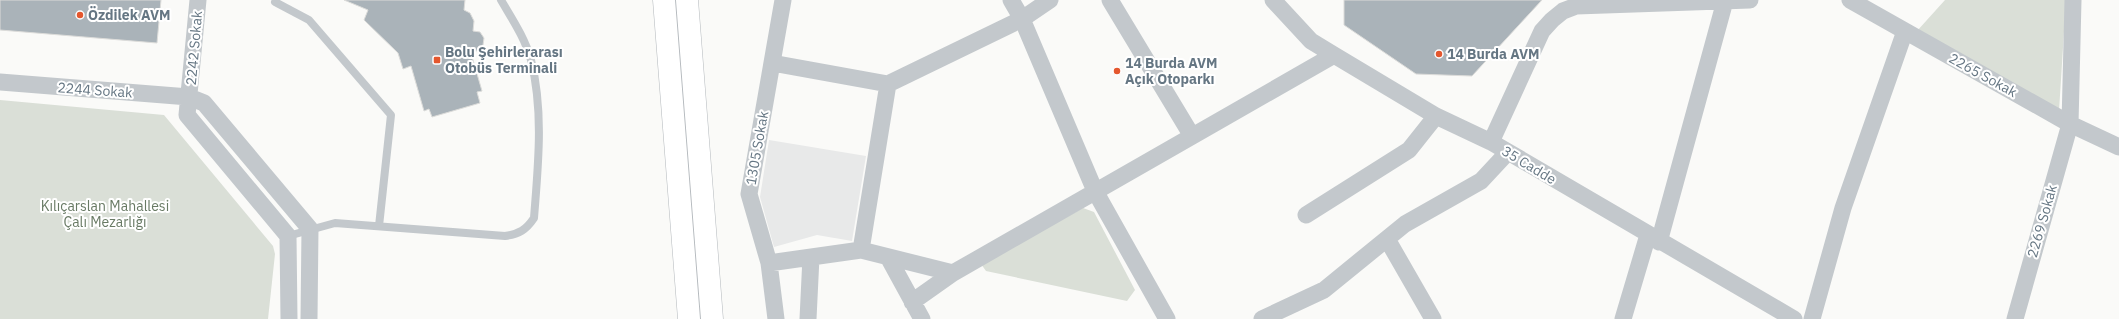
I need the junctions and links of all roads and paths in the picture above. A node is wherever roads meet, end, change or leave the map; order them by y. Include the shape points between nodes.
1 (198, 0) edge
2 (276, 0) edge
3 (501, 0) edge
4 (664, 0) edge
5 (687, 0) edge
6 (782, 0) edge
7 (1011, 0) edge
8 (1050, 0) edge
9 (1110, 0) edge
10 (1273, 0) edge
11 (1750, 0) edge
12 (1850, 0) edge
13 (2073, 0) edge
14 (1725, 1) edge
15 (1022, 19) junction
16 (1905, 31) junction
17 (1334, 55) junction
18 (772, 63) junction
19 (0, 82) edge
20 (888, 84) junction
21 (189, 97) junction
22 (1436, 116) junction
23 (2070, 124) junction
24 (1192, 136) junction
25 (1491, 142) junction
26 (2119, 147) edge
27 (1508, 152) junction
28 (1096, 191) junction
29 (1306, 216) dead end
30 (379, 226) junction
31 (310, 229) junction
32 (288, 236) junction
33 (1654, 239) junction
34 (1386, 240) junction
35 (861, 250) junction
36 (888, 257) junction
37 (811, 258) junction
38 (769, 263) junction
39 (953, 273) junction
40 (912, 302) junction
41 (289, 319) edge
42 (308, 319) edge
43 (689, 319) edge
44 (712, 319) edge
45 (776, 319) edge
46 (808, 319) edge
47 (922, 319) edge
48 (1167, 319) edge
49 (1266, 319) edge
50 (1433, 319) edge
51 (1623, 319) edge
52 (1794, 319) edge
53 (1812, 319) edge
54 (2015, 319) edge

1 - 21 street, 2242 Sokak
2 - 30 lane via 275,2 310,20 391,116
3 - 30 lane via 516,25 530,59 538,100 540,152 534,218 528,227 518,234 505,236
4 - 43 highway
5 - 44 highway
6 - 18 street, 1305 Sokak
7 - 15 street
8 - 15 street
9 - 24 street
10 - 17 street, 35 Cadde via 1311,41
11 - 14 street
12 - 16 street, 2265 Sokak
13 - 23 street, 2269 Sokak
14 - 25 street via 1576,6 1564,11 1552,20 1536,42
14 - 33 street
15 - 20 street
15 - 28 street
16 - 23 street, 2265 Sokak
16 - 53 street via 1843,208
17 - 22 street, 35 Cadde
17 - 24 street
18 - 20 street
18 - 38 street, 1305 Sokak via 748,194
19 - 21 street, 2244 Sokak
20 - 35 street
21 - 31 street via 204,103
21 - 32 street, 2242 Sokak via 187,114
22 - 25 street, 35 Cadde
22 - 29 street via 1409,150
23 - 26 street, 2265 Sokak
23 - 54 street, 2269 Sokak
24 - 28 street
25 - 27 street, 35 Cadde
27 - 33 street, 35 Cadde
27 - 34 street via 1481,181 1406,224
28 - 39 street
28 - 48 street
30 - 31 lane via 334,223
31 - 32 lane
31 - 42 street
32 - 41 street
33 - 51 street
33 - 52 street, 35 Cadde
34 - 49 street via 1324,290
34 - 50 street
35 - 36 street
35 - 37 street
36 - 39 street
36 - 40 street
37 - 38 street
37 - 46 street
38 - 45 street, 1305 Sokak
39 - 40 street
40 - 47 street

